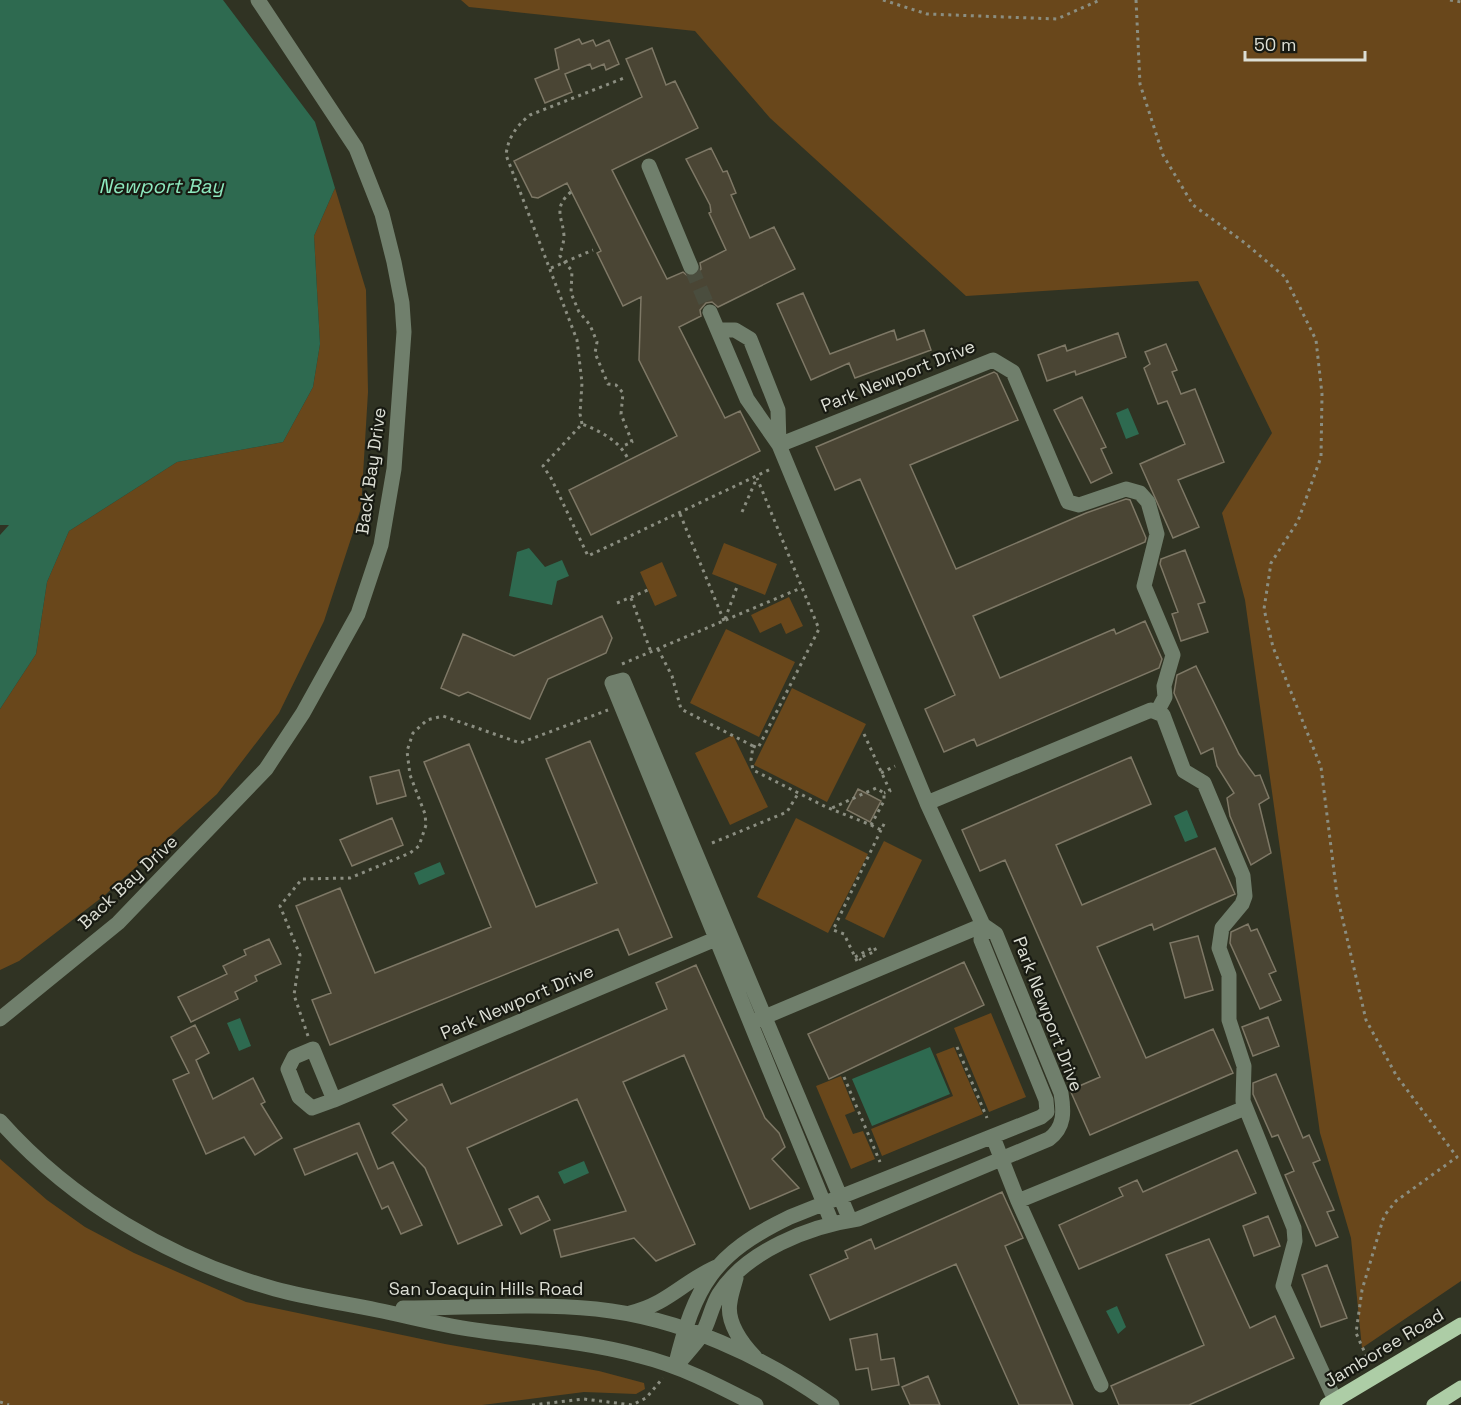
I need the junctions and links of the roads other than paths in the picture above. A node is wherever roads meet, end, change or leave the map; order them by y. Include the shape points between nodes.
1 (258, 0) edge
2 (649, 166) dead end
3 (691, 267) tunnel mouth
4 (710, 312) tunnel mouth
5 (718, 330) junction
6 (779, 445) junction
7 (1157, 712) junction
8 (927, 803) junction
9 (983, 925) junction
10 (730, 933) junction
11 (716, 940) junction
12 (764, 1017) junction
13 (0, 1019) edge
14 (749, 1023) junction
15 (334, 1100) junction
16 (1245, 1108) junction
17 (1047, 1112) junction
18 (1063, 1119) junction
19 (0, 1121) edge
20 (993, 1137) junction
21 (1002, 1159) junction
22 (842, 1198) junction
23 (1018, 1201) junction
24 (825, 1204) junction
25 (850, 1220) junction
26 (832, 1223) junction
27 (716, 1267) junction
28 (736, 1276) junction
29 (370, 1308) junction
30 (624, 1314) junction
31 (1461, 1325) edge
32 (684, 1328) junction
33 (701, 1335) junction
34 (760, 1361) junction
35 (675, 1367) junction
36 (1101, 1385) dead end
37 (1461, 1388) edge
38 (1331, 1402) edge
39 (756, 1405) edge
40 (832, 1405) edge
41 (1434, 1405) edge

1 - 13 street, Back Bay Drive via 356,148 378,203 394,262 404,332 393,479 381,545 358,614 303,713 266,769 118,923
2 - 3 street
4 - 5 street, Park Newport Drive
5 - 6 street, Park Newport Drive via 747,399
5 - 6 street via 735,330 750,339 778,410
6 - 7 street, Park Newport Drive via 993,360 1006,366 1013,372 1068,502 1079,505 1126,489 1140,493 1148,502 1157,534 1144,586 1173,656 1164,686 1165,697
6 - 8 street, Park Newport Drive
7 - 8 street via 1151,710
7 - 16 street via 1164,715 1184,771 1204,783 1243,876 1245,896 1222,928 1219,948 1229,975 1229,1020 1244,1066
8 - 9 street, Park Newport Drive
9 - 12 street
9 - 17 street, Park Newport Drive via 981,940 1046,1100
9 - 18 street, Park Newport Drive via 996,934 1050,1064 1061,1093
10 - 11 street, Park Newport Drive
10 - 11 street via 623,680 612,683
10 - 12 street
11 - 14 street
11 - 15 street, Park Newport Drive
12 - 14 street
12 - 22 street
14 - 24 street
15 - 15 street, Park Newport Drive via 312,1108 299,1097 288,1069 298,1054 313,1049
16 - 23 street
16 - 38 street via 1294,1228 1295,1241 1283,1286
17 - 18 street
17 - 20 street, Park Newport Drive
18 - 21 street, Park Newport Drive via 1057,1133 1049,1139
19 - 29 street, San Joaquin Hills Road via 31,1154 86,1199 202,1263 277,1289
20 - 21 street
20 - 22 street, Park Newport Drive
21 - 23 street
21 - 25 street, Park Newport Drive
22 - 24 street, Park Newport Drive
22 - 25 street
23 - 36 street
24 - 26 street
24 - 27 street, Park Newport Drive via 753,1235
25 - 26 street, Park Newport Drive
26 - 28 street, Park Newport Drive via 773,1248
27 - 30 street via 664,1301
27 - 32 street, Park Newport Drive
28 - 33 street, Park Newport Drive via 720,1294
28 - 34 street via 729,1304 733,1324 745,1346
29 - 30 street, San Joaquin Hills Road via 526,1306
29 - 35 street, San Joaquin Hills Road via 482,1331 605,1348
30 - 32 street, San Joaquin Hills Road
31 - 38 main road, Jamboree Road
32 - 33 street, San Joaquin Hills Road
32 - 35 street, Park Newport Drive
33 - 34 street, San Joaquin Hills Road
33 - 35 street, Park Newport Drive
34 - 40 street, San Joaquin Hills Road
35 - 39 street, San Joaquin Hills Road
37 - 41 main road

